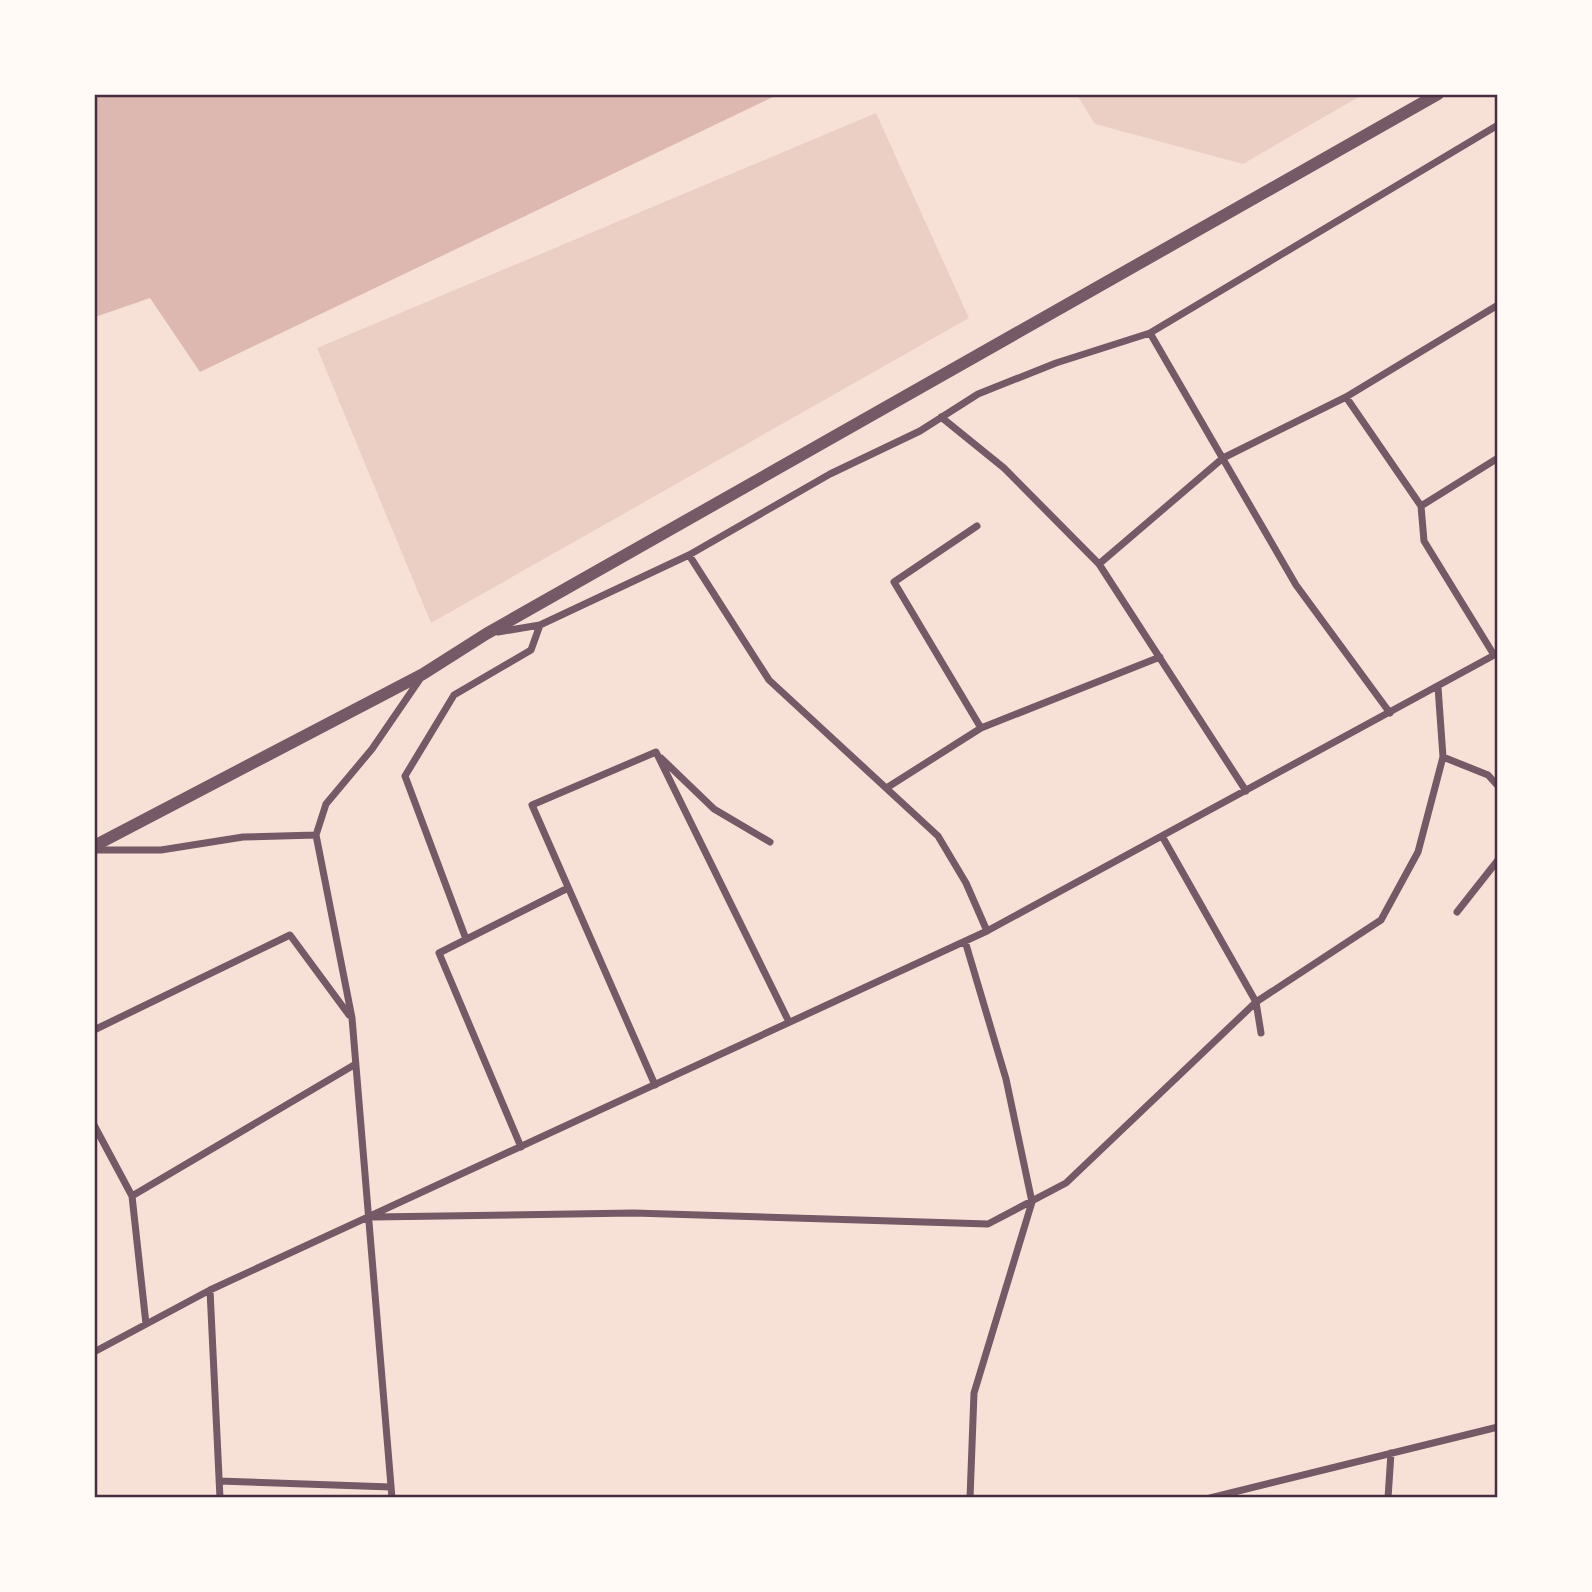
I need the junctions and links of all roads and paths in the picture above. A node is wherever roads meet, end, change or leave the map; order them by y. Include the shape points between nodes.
1 (1438, 94) edge
2 (1497, 125) edge
3 (1497, 305) edge
4 (1150, 333) junction
5 (1346, 397) junction
6 (941, 417) junction
7 (1223, 458) junction
8 (1497, 458) edge
9 (1420, 506) junction
10 (977, 526) dead end
11 (689, 555) junction
12 (1099, 564) junction
13 (540, 625) junction
14 (486, 634) junction
15 (1496, 654) edge
16 (1160, 657) junction
17 (423, 674) junction
18 (1438, 687) junction
19 (1390, 713) junction
20 (981, 727) junction
21 (656, 752) junction
22 (1443, 757) junction
23 (1497, 786) edge
24 (888, 787) junction
25 (1246, 791) junction
26 (316, 835) junction
27 (1162, 836) junction
28 (771, 842) dead end
29 (94, 848) edge
30 (1497, 860) edge
31 (569, 888) junction
32 (1457, 912) dead end
33 (986, 931) junction
34 (466, 939) junction
35 (965, 941) junction
36 (1256, 1002) junction
37 (352, 1018) junction
38 (789, 1022) junction
39 (94, 1030) edge
40 (1261, 1033) dead end
41 (354, 1065) junction
42 (654, 1085) junction
43 (94, 1125) edge
44 (521, 1147) junction
45 (132, 1196) junction
46 (1032, 1202) junction
47 (370, 1217) junction
48 (211, 1290) junction
49 (146, 1324) junction
50 (94, 1352) edge
51 (1497, 1427) edge
52 (1391, 1454) junction
53 (219, 1481) junction
54 (391, 1487) junction
55 (220, 1497) edge
56 (392, 1497) edge
57 (970, 1497) edge
58 (1210, 1497) edge
59 (1388, 1497) edge

1 - 14 street
2 - 4 street
3 - 5 street
4 - 6 street via 978,394
4 - 7 street
5 - 7 street
5 - 9 street
6 - 11 street
6 - 12 street via 1004,468
7 - 12 street
7 - 19 street via 1296,585
8 - 9 street
9 - 15 street via 1424,541
10 - 20 street via 894,582
11 - 13 street
11 - 24 street via 769,680
12 - 16 street
13 - 14 street
13 - 34 street via 531,650 454,695 405,776
14 - 17 street
15 - 18 street
16 - 20 street
16 - 25 street
17 - 26 street via 372,749 326,804
17 - 29 street
18 - 19 street
18 - 22 street
19 - 25 street
20 - 24 street
21 - 28 street via 714,809
21 - 31 street via 532,805
21 - 38 street
22 - 23 street via 1488,775
22 - 36 street via 1418,852 1381,920
24 - 33 street via 938,836 966,883
25 - 27 street
26 - 29 street via 243,837 161,850
26 - 37 street
27 - 33 street
27 - 36 street
30 - 32 street
31 - 34 street
31 - 42 street
33 - 35 street
34 - 44 street via 439,953
35 - 38 street
35 - 46 street via 1006,1079
36 - 40 street
36 - 46 street via 1066,1183
37 - 39 street via 290,935
37 - 41 street
38 - 42 street
41 - 45 street
41 - 47 street
42 - 44 street
43 - 45 street
44 - 47 street
45 - 49 street
46 - 47 street via 988,1224 634,1213
46 - 57 street via 974,1393
47 - 48 street
47 - 54 street
48 - 49 street
48 - 53 street
49 - 50 street
51 - 52 street
52 - 58 street
52 - 59 street
53 - 54 street
53 - 55 street
54 - 56 street

